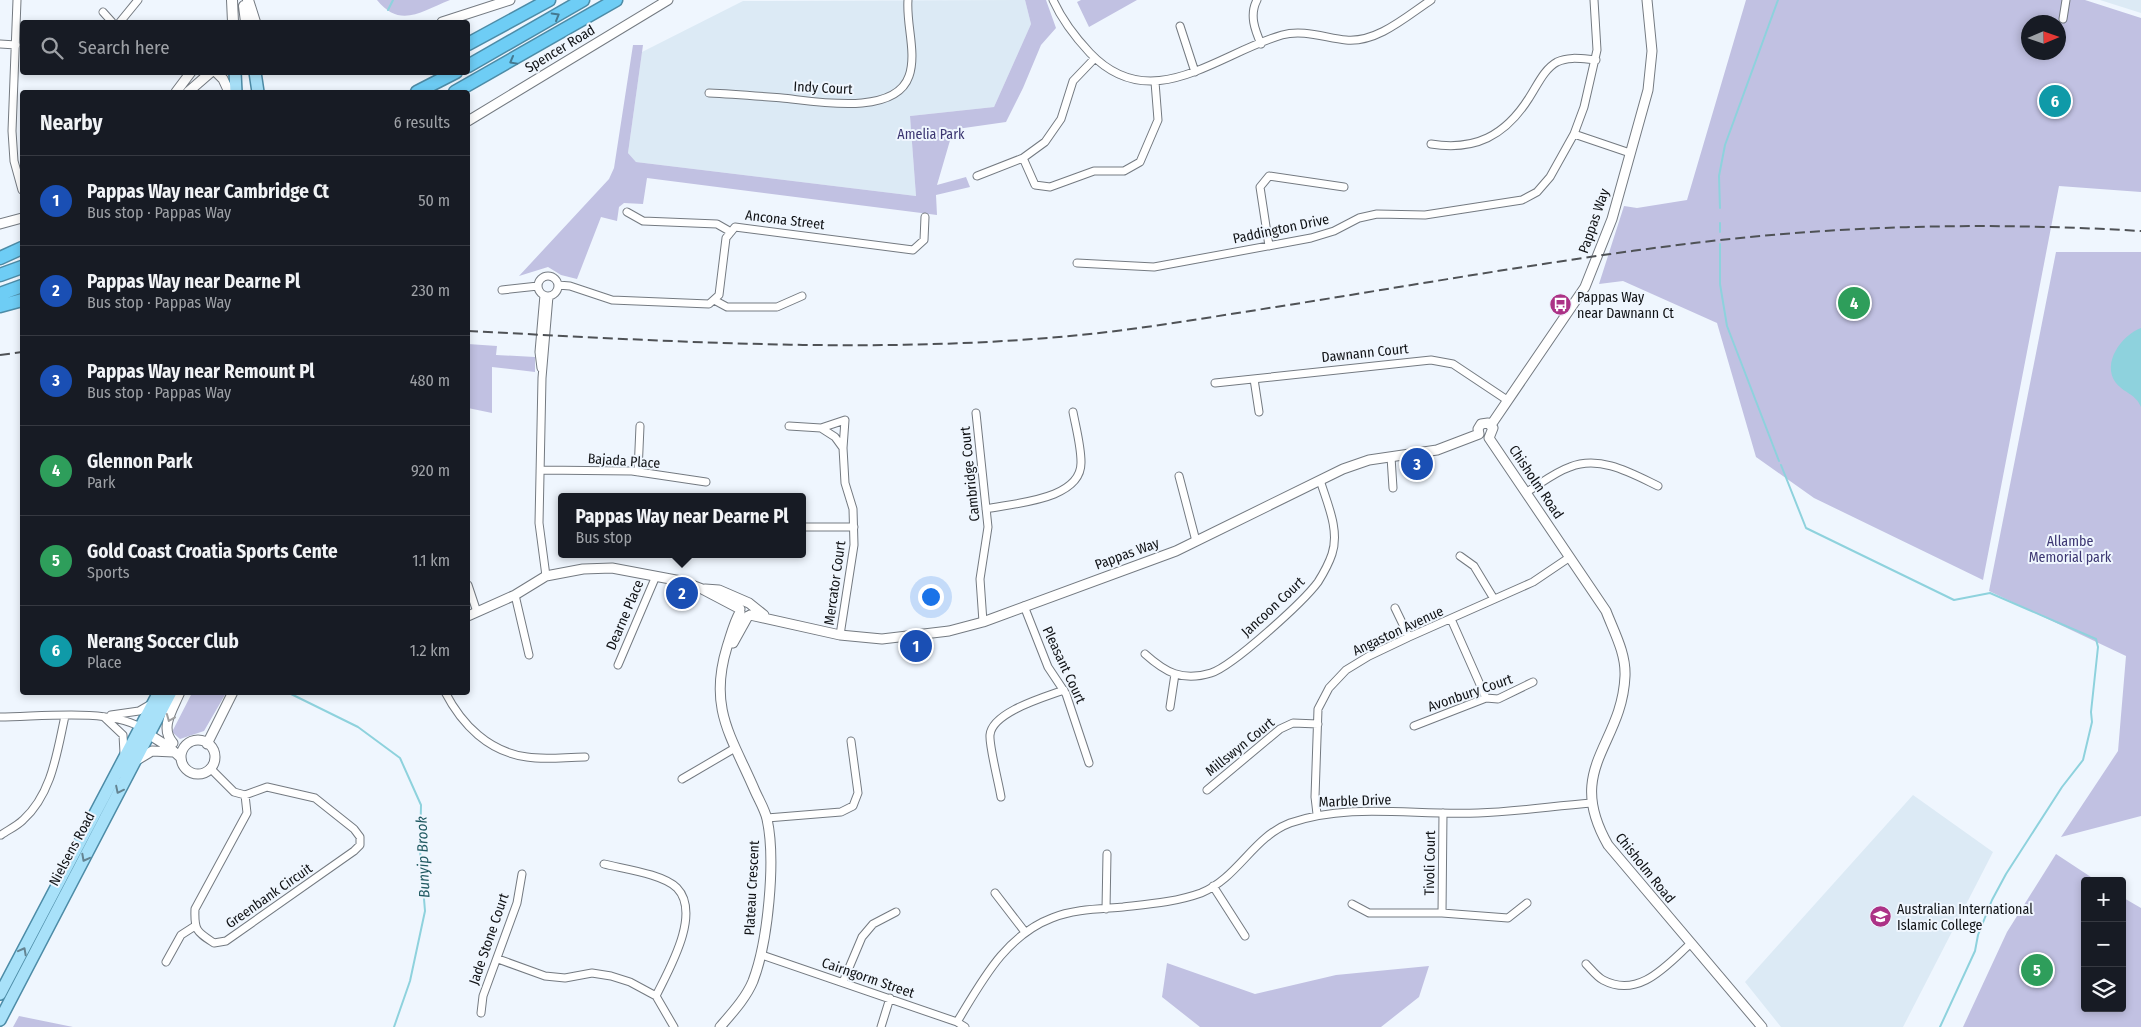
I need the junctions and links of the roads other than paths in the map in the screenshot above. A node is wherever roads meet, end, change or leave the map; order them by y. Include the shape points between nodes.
1 (17, 0) edge
2 (138, 0) edge
3 (232, 0) edge
4 (244, 0) edge
5 (248, 0) edge
6 (510, 0) edge
7 (549, 0) edge
8 (583, 0) edge
9 (616, 0) edge
10 (668, 0) edge
11 (908, 0) edge
12 (1053, 0) edge
13 (1257, 0) edge
14 (1431, 0) edge
15 (1594, 0) edge
16 (1648, 0) edge
17 (2066, 0) edge
18 (103, 12) dead end
19 (2063, 15) edge
20 (460, 17) junction
21 (110, 20) edge
22 (122, 20) edge
23 (233, 20) edge
24 (246, 20) edge
25 (254, 20) edge
26 (449, 20) edge
27 (455, 20) edge
28 (1180, 26) dead end
29 (470, 43) edge
30 (0, 44) edge
31 (1261, 44) junction
32 (16, 45) junction
33 (1095, 58) junction
34 (1596, 60) junction
35 (470, 65) edge
36 (1195, 72) junction
37 (190, 75) edge
38 (208, 75) edge
39 (218, 75) edge
40 (234, 75) edge
41 (255, 75) edge
42 (450, 75) edge
43 (1155, 82) junction
44 (178, 90) edge
45 (190, 90) edge
46 (228, 90) edge
47 (236, 90) edge
48 (258, 90) edge
49 (421, 90) edge
50 (458, 90) edge
51 (709, 93) dead end
52 (14, 96) junction
53 (20, 97) edge
54 (470, 120) edge
55 (1574, 134) junction
56 (1431, 144) dead end
57 (1630, 153) junction
58 (1023, 158) junction
59 (977, 176) dead end
60 (20, 180) edge
61 (1344, 187) dead end
62 (627, 212) dead end
63 (925, 217) dead end
64 (20, 219) edge
65 (0, 224) edge
66 (731, 232) junction
67 (1269, 246) junction
68 (20, 249) edge
69 (0, 258) edge
70 (1077, 263) dead end
71 (20, 268) edge
72 (0, 275) edge
73 (558, 285) junction
74 (538, 286) junction
75 (20, 287) edge
76 (502, 290) dead end
77 (0, 294) edge
78 (546, 296) junction
79 (802, 296) dead end
80 (714, 300) junction
81 (20, 301) edge
82 (0, 306) edge
83 (1254, 379) junction
84 (1215, 383) dead end
85 (1508, 400) junction
86 (1074, 412) dead end
87 (1259, 412) dead end
88 (976, 413) dead end
89 (1491, 424) junction
90 (640, 426) dead end
91 (789, 426) dead end
92 (821, 428) junction
93 (1479, 434) junction
94 (1490, 438) junction
95 (843, 448) junction
96 (1391, 457) junction
97 (540, 470) junction
98 (638, 472) junction
99 (1180, 476) dead end
100 (1320, 480) junction
101 (706, 482) dead end
102 (1658, 486) dead end
103 (1393, 488) dead end
104 (1526, 492) junction
105 (986, 509) junction
106 (854, 527) junction
107 (806, 528) edge
108 (1196, 541) junction
109 (1460, 556) dead end
110 (1570, 557) junction
111 (546, 576) junction
112 (656, 576) junction
113 (470, 591) edge
114 (515, 595) junction
115 (1494, 599) junction
116 (1024, 606) junction
117 (1396, 608) dead end
118 (746, 611) junction
119 (477, 612) junction
120 (470, 615) edge
121 (1451, 620) junction
122 (983, 622) junction
123 (840, 635) junction
124 (1409, 637) junction
125 (529, 654) dead end
126 (1145, 654) dead end
127 (618, 665) dead end
128 (1175, 674) junction
129 (1533, 682) dead end
130 (1064, 690) junction
131 (158, 695) edge
132 (169, 695) edge
133 (179, 695) edge
134 (232, 695) edge
135 (447, 695) edge
136 (1486, 698) junction
137 (153, 703) junction
138 (1170, 707) dead end
139 (65, 716) junction
140 (0, 717) edge
141 (103, 717) junction
142 (1318, 724) junction
143 (1414, 726) dead end
144 (147, 731) junction
145 (851, 741) dead end
146 (207, 744) junction
147 (735, 748) junction
148 (176, 751) junction
149 (585, 757) dead end
150 (128, 762) junction
151 (1089, 762) dead end
152 (210, 768) junction
153 (682, 780) dead end
154 (1207, 790) dead end
155 (245, 795) junction
156 (1001, 797) dead end
157 (1591, 803) junction
158 (1443, 813) junction
159 (1318, 814) junction
160 (767, 818) junction
161 (1, 836) edge
162 (1106, 854) dead end
163 (604, 864) dead end
164 (522, 874) dead end
165 (1213, 886) junction
166 (995, 893) dead end
167 (1352, 904) dead end
168 (1526, 904) dead end
169 (1106, 909) junction
170 (896, 912) dead end
171 (1442, 913) junction
172 (195, 926) junction
173 (1025, 932) junction
174 (1245, 936) dead end
175 (1690, 944) junction
176 (762, 955) junction
177 (498, 959) junction
178 (166, 962) dead end
179 (1586, 964) dead end
180 (843, 982) junction
181 (0, 994) edge
182 (656, 996) junction
183 (890, 998) junction
184 (481, 1013) dead end
185 (0, 1020) edge
186 (957, 1022) junction
187 (674, 1027) edge
188 (720, 1027) edge
189 (881, 1027) edge
190 (965, 1027) edge
191 (1762, 1027) edge

1 - 32 street
2 - 22 street
3 - 23 main road
4 - 24 main road
5 - 25 main road
6 - 20 street
7 - 29 highway
35 -> 8 highway
9 -> 50 highway
10 - 54 street, Spencer Road
11 - 51 street, Indy Court via 911,68 908,79 891,96 842,104
12 - 33 street via 1060,14
13 - 31 street via 1254,26
14 - 31 street via 1382,32 1364,39 1348,41 1302,33 1283,35
15 - 34 street, Paddington Drive via 1598,40
16 - 57 street, Pappas Way via 1652,51 1648,90
17 - 19 street
18 - 21 street
20 - 26 street
20 - 27 street
28 - 36 street
30 - 32 street
31 - 36 street
32 - 52 street
33 - 43 street via 1126,78
33 - 58 street via 1072,81 1061,119 1045,142
34 - 55 street, Paddington Drive
34 - 56 street via 1573,59 1556,63 1541,77 1521,110 1479,143 1452,148
36 - 43 street
37 - 44 street
38 - 45 street
39 - 46 street
40 - 47 main road
41 - 48 main road
42 - 49 highway
43 - 58 street via 1156,127 1144,157 1129,170 1094,171 1050,187 1035,184
52 - 53 street
52 - 60 street via 14,152
55 - 57 street
55 - 67 street, Paddington Drive via 1550,177 1537,192 1522,200 1425,215 1377,214 1359,218 1318,236
57 - 85 street, Pappas Way via 1612,219 1586,287
58 - 59 street
61 - 67 street via 1269,176 1260,187
62 - 66 street via 643,221 717,224
63 - 66 street, Ancona Street via 924,240 913,250 735,226
64 - 65 street
66 - 80 street, Ancona Street via 726,238 719,295
67 - 70 street, Paddington Drive via 1154,267
68 - 69 highway
71 - 72 highway
73 - 74 street via 546,277
73 - 78 street via 555,294
73 - 80 street via 612,300 709,304
74 - 76 street
74 - 78 street
75 - 77 highway
78 - 97 street via 539,352 542,378
79 - 80 street via 777,307 727,307
81 - 82 highway
83 - 84 street, Dawnann Court
83 - 85 street, Dawnann Court via 1431,360 1453,364
83 - 87 street
85 - 89 street, Pappas Way
86 - 105 street via 1081,463 1078,477 1058,494
88 - 105 street, Cambridge Court
89 - 93 street via 1481,424
89 - 94 street via 1494,432
90 - 98 street
91 - 92 street
92 - 95 street via 835,437
92 - 95 street, Mercator Court via 846,420
93 - 94 street
93 - 96 street, Pappas Way via 1437,450
94 - 104 street, Chisholm Road
95 - 106 street, Mercator Court via 845,483 853,509
96 - 100 street, Pappas Way via 1369,460
96 - 103 street
97 - 98 street, Bajada Place
97 - 111 street via 539,523
98 - 101 street, Bajada Place
99 - 108 street
100 - 108 street, Pappas Way
100 - 128 street, Jancoon Court via 1334,525 1332,553 1319,580 1298,604 1229,663 1211,673
102 - 104 street via 1620,468 1593,462 1570,466
104 - 110 street, Chisholm Road
105 - 122 street, Cambridge Court via 988,527 980,579
106 - 107 street
106 - 123 street, Mercator Court
108 - 116 street, Pappas Way
109 - 115 street via 1474,566
110 - 115 street, Angaston Avenue via 1533,582
110 - 157 street, Chisholm Road via 1606,611 1619,642 1625,674 1620,704 1598,755
111 - 112 street, Pappas Way via 612,568
111 - 114 street, Pappas Way
112 - 118 street, Pappas Way via 702,589 719,590
112 - 127 street, Dearne Place
113 - 119 street
114 - 119 street, Pappas Way
114 - 125 street
115 - 121 street, Angaston Avenue
116 - 122 street, Pappas Way
116 - 130 street, Pleasant Court via 1048,667
117 - 124 street
118 - 123 street, Pappas Way via 770,620
118 - 147 street, Plateau Crescent via 724,658 719,680 720,708
119 - 120 street, Pappas Way
121 - 124 street, Angaston Avenue
121 - 136 street
122 - 123 street, Pappas Way via 949,631 882,640
124 - 142 street, Angaston Avenue via 1346,670 1329,688 1318,709
126 - 128 street via 1162,670
128 - 138 street
129 - 136 street, Avonbury Court via 1498,698
130 - 151 street, Pleasant Court
130 - 156 street via 1008,713 996,723 990,735
131 - 137 main road, Nielsens Road
132 - 144 main road, Nielsens Road
133 -> 148 street via 166,727 166,734
134 - 146 street
135 - 149 street via 462,720 503,752 527,757
136 - 143 street, Avonbury Court
137 - 141 street via 139,710
137 - 144 main road, Nielsens Road
139 - 140 street
139 - 141 street
139 - 161 street via 55,766 42,796 24,819
141 - 144 street via 125,720
141 - 150 street via 123,735
142 - 154 street, Millswyn Court via 1294,723 1280,729
142 - 159 street, Angaston Avenue
144 - 148 street
144 - 150 main road, Nielsens Road
145 - 160 street via 858,793 853,806 842,812
146 - 148 street via 195,741
146 - 152 street via 214,754
147 - 153 street
147 - 160 street, Plateau Crescent
148 - 150 street via 152,750
148 - 152 street via 185,768 192,773 204,773
181 -> 150 main road, Nielsens Road
150 -> 185 main road, Nielsens Road
152 - 155 street via 234,792
155 - 172 street via 248,813 195,909
155 - 172 street, Greenbank Circuit via 267,787 315,798 354,829 360,837 360,845 226,941 214,944
157 - 158 street, Marble Drive
157 - 175 street, Chisholm Road via 1597,827 1608,845
158 - 159 street, Marble Drive
158 - 171 street, Tivoli Court
159 - 165 street, Marble Drive via 1287,824 1261,841 1226,879
160 - 176 street, Plateau Crescent via 771,851
162 - 169 street
163 - 182 street via 658,878 677,888 683,901 685,923 682,941
164 - 177 street, Jade Stone Court via 517,902
165 - 169 street, Marble Drive via 1170,902
165 - 174 street
166 - 173 street
167 - 171 street, Tivoli Court via 1369,914
168 - 171 street, Tivoli Court via 1508,918
169 - 173 street, Marble Drive via 1053,917
170 - 180 street via 873,924 862,937
172 - 178 street via 181,935
173 - 186 street, Marble Drive via 995,961
175 - 179 street via 1656,975 1640,984 1623,985 1603,980
175 - 191 street, Chisholm Road
176 - 180 street, Cairngorm Street
176 - 188 street, Plateau Crescent via 752,982 734,1012
177 - 182 street via 545,976 565,978 592,973 611,976
177 - 184 street, Jade Stone Court via 483,996
180 - 183 street, Cairngorm Street
182 - 187 street
183 - 186 street, Cairngorm Street
183 - 189 street
186 - 190 street, Cairngorm Street

